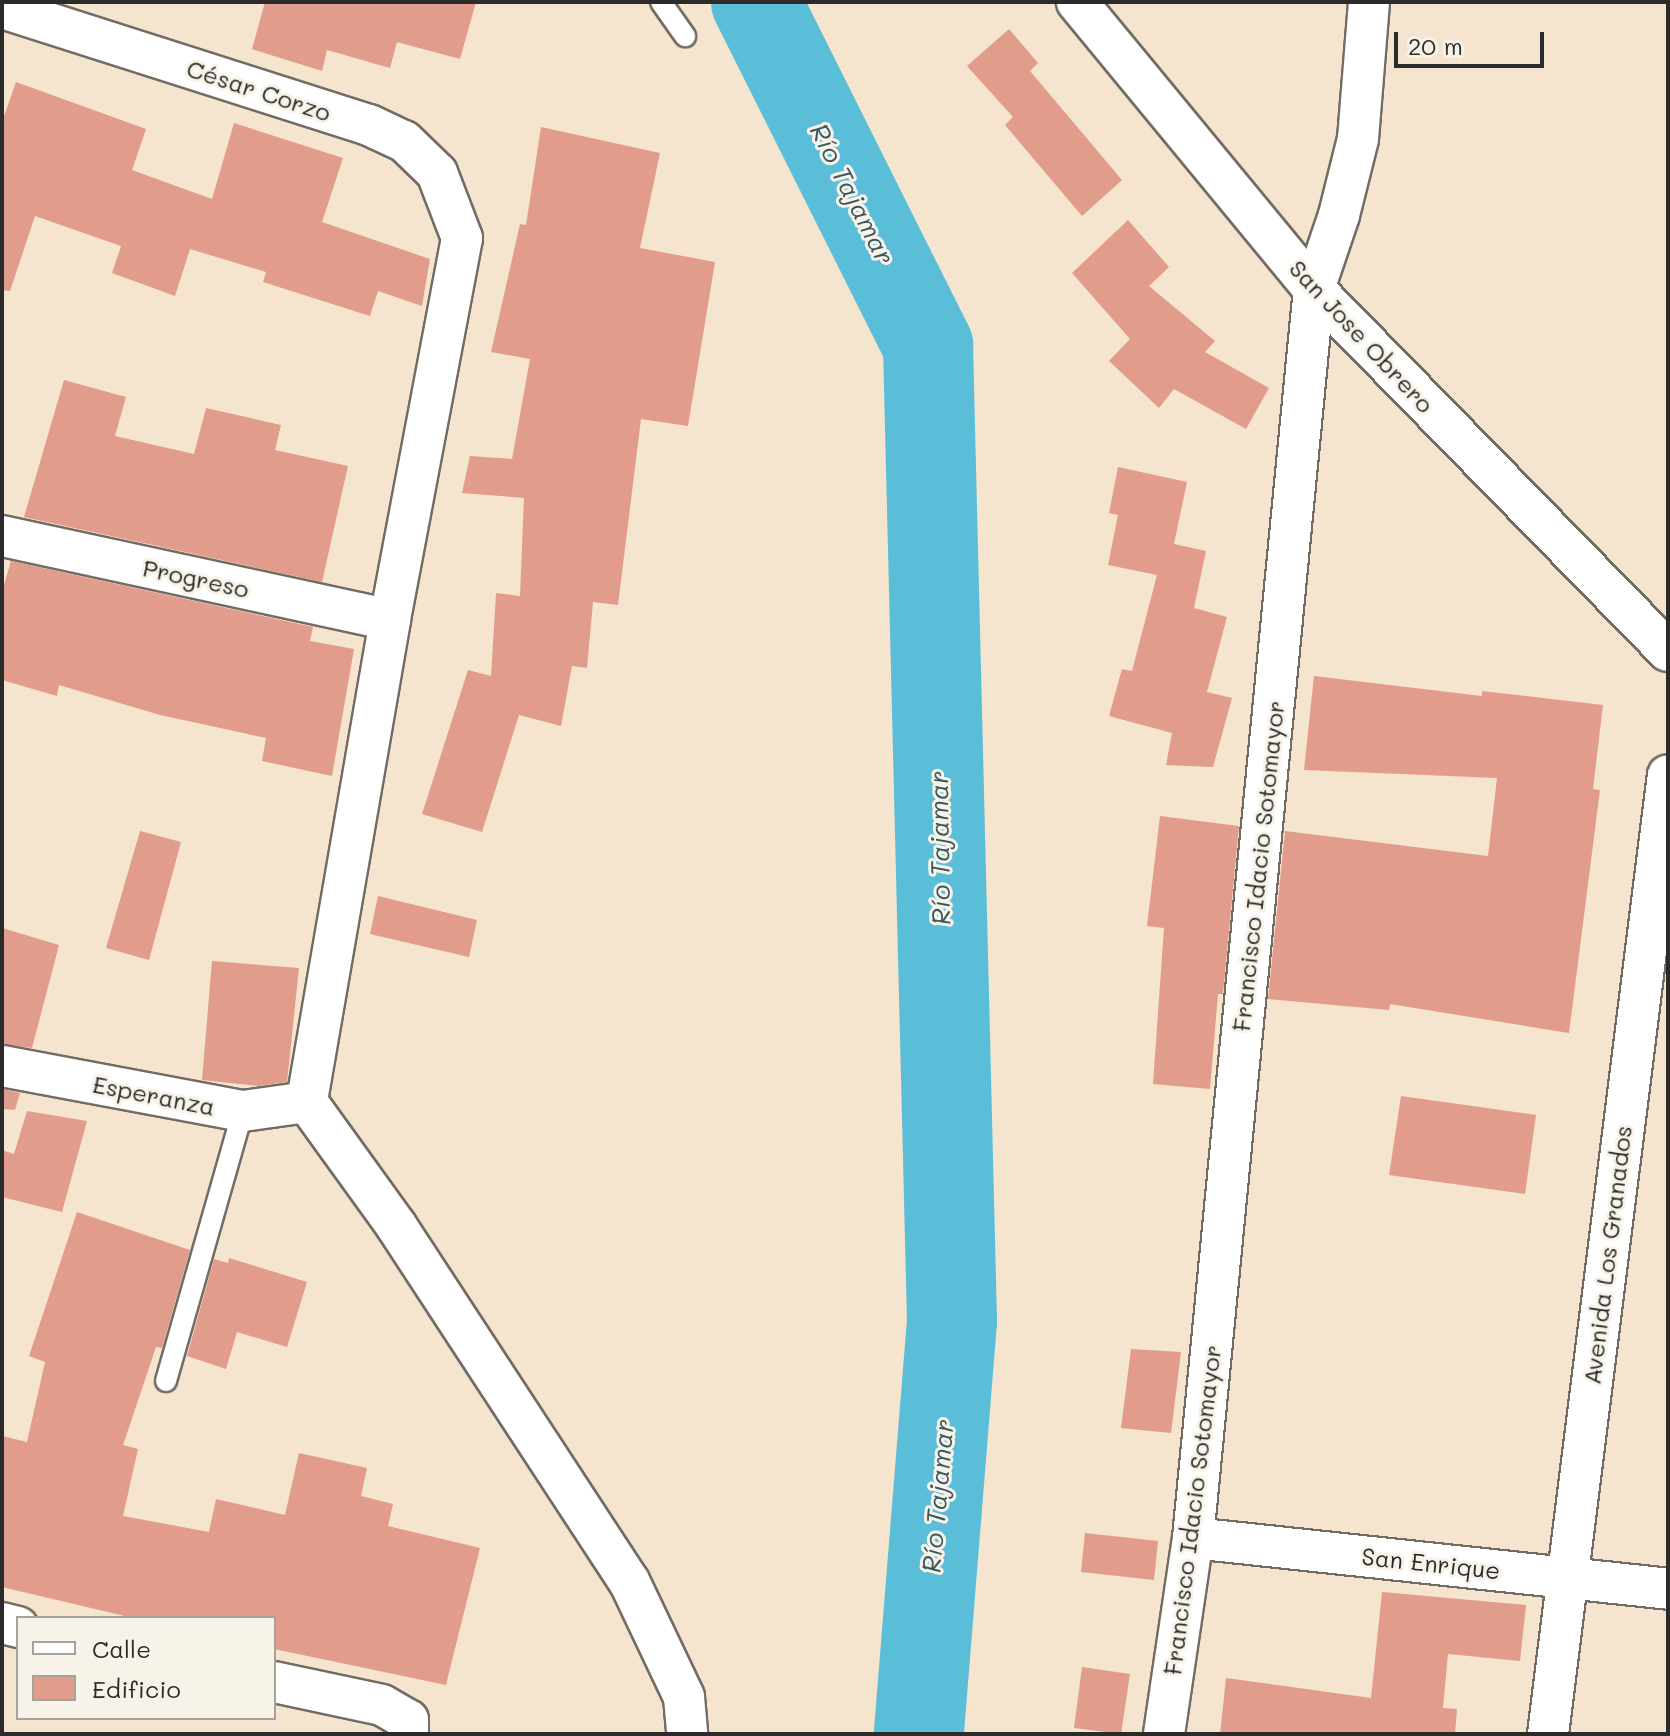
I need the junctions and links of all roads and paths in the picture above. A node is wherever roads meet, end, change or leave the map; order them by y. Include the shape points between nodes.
1 (661, 2) edge
2 (1077, 2) edge
3 (1369, 2) edge
4 (2, 8) edge
5 (685, 36) dead end
6 (1314, 289) junction
7 (2, 536) edge
8 (390, 620) junction
9 (1668, 651) edge
10 (1668, 775) edge
11 (2, 1066) edge
12 (307, 1102) junction
13 (243, 1111) junction
14 (166, 1381) dead end
15 (1193, 1538) junction
16 (1566, 1578) junction
17 (1668, 1589) edge
18 (276, 1682) edge
19 (408, 1734) edge
20 (687, 1734) edge
21 (1164, 1734) edge
22 (1548, 1734) edge

1 - 5 lane
2 - 6 street, San Jose Obrero
3 - 6 street, Francisco Idacio Sotomayor via 1358,139
4 - 8 street, César Corzo via 369,125 404,141 437,173 462,238
6 - 9 street, San Jose Obrero
6 - 15 street, Francisco Idacio Sotomayor
7 - 8 street, Progreso
8 - 12 street
10 - 16 street, Avenida Los Granados
11 - 13 street, Esperanza
12 - 13 street, Esperanza
12 - 20 street via 397,1227 629,1581 684,1697
13 - 14 lane
15 - 16 street, San Enrique
15 - 21 street, Francisco Idacio Sotomayor
16 - 17 street, San Enrique
16 - 22 street, Avenida Los Granados
18 - 19 street via 382,1705 408,1720

